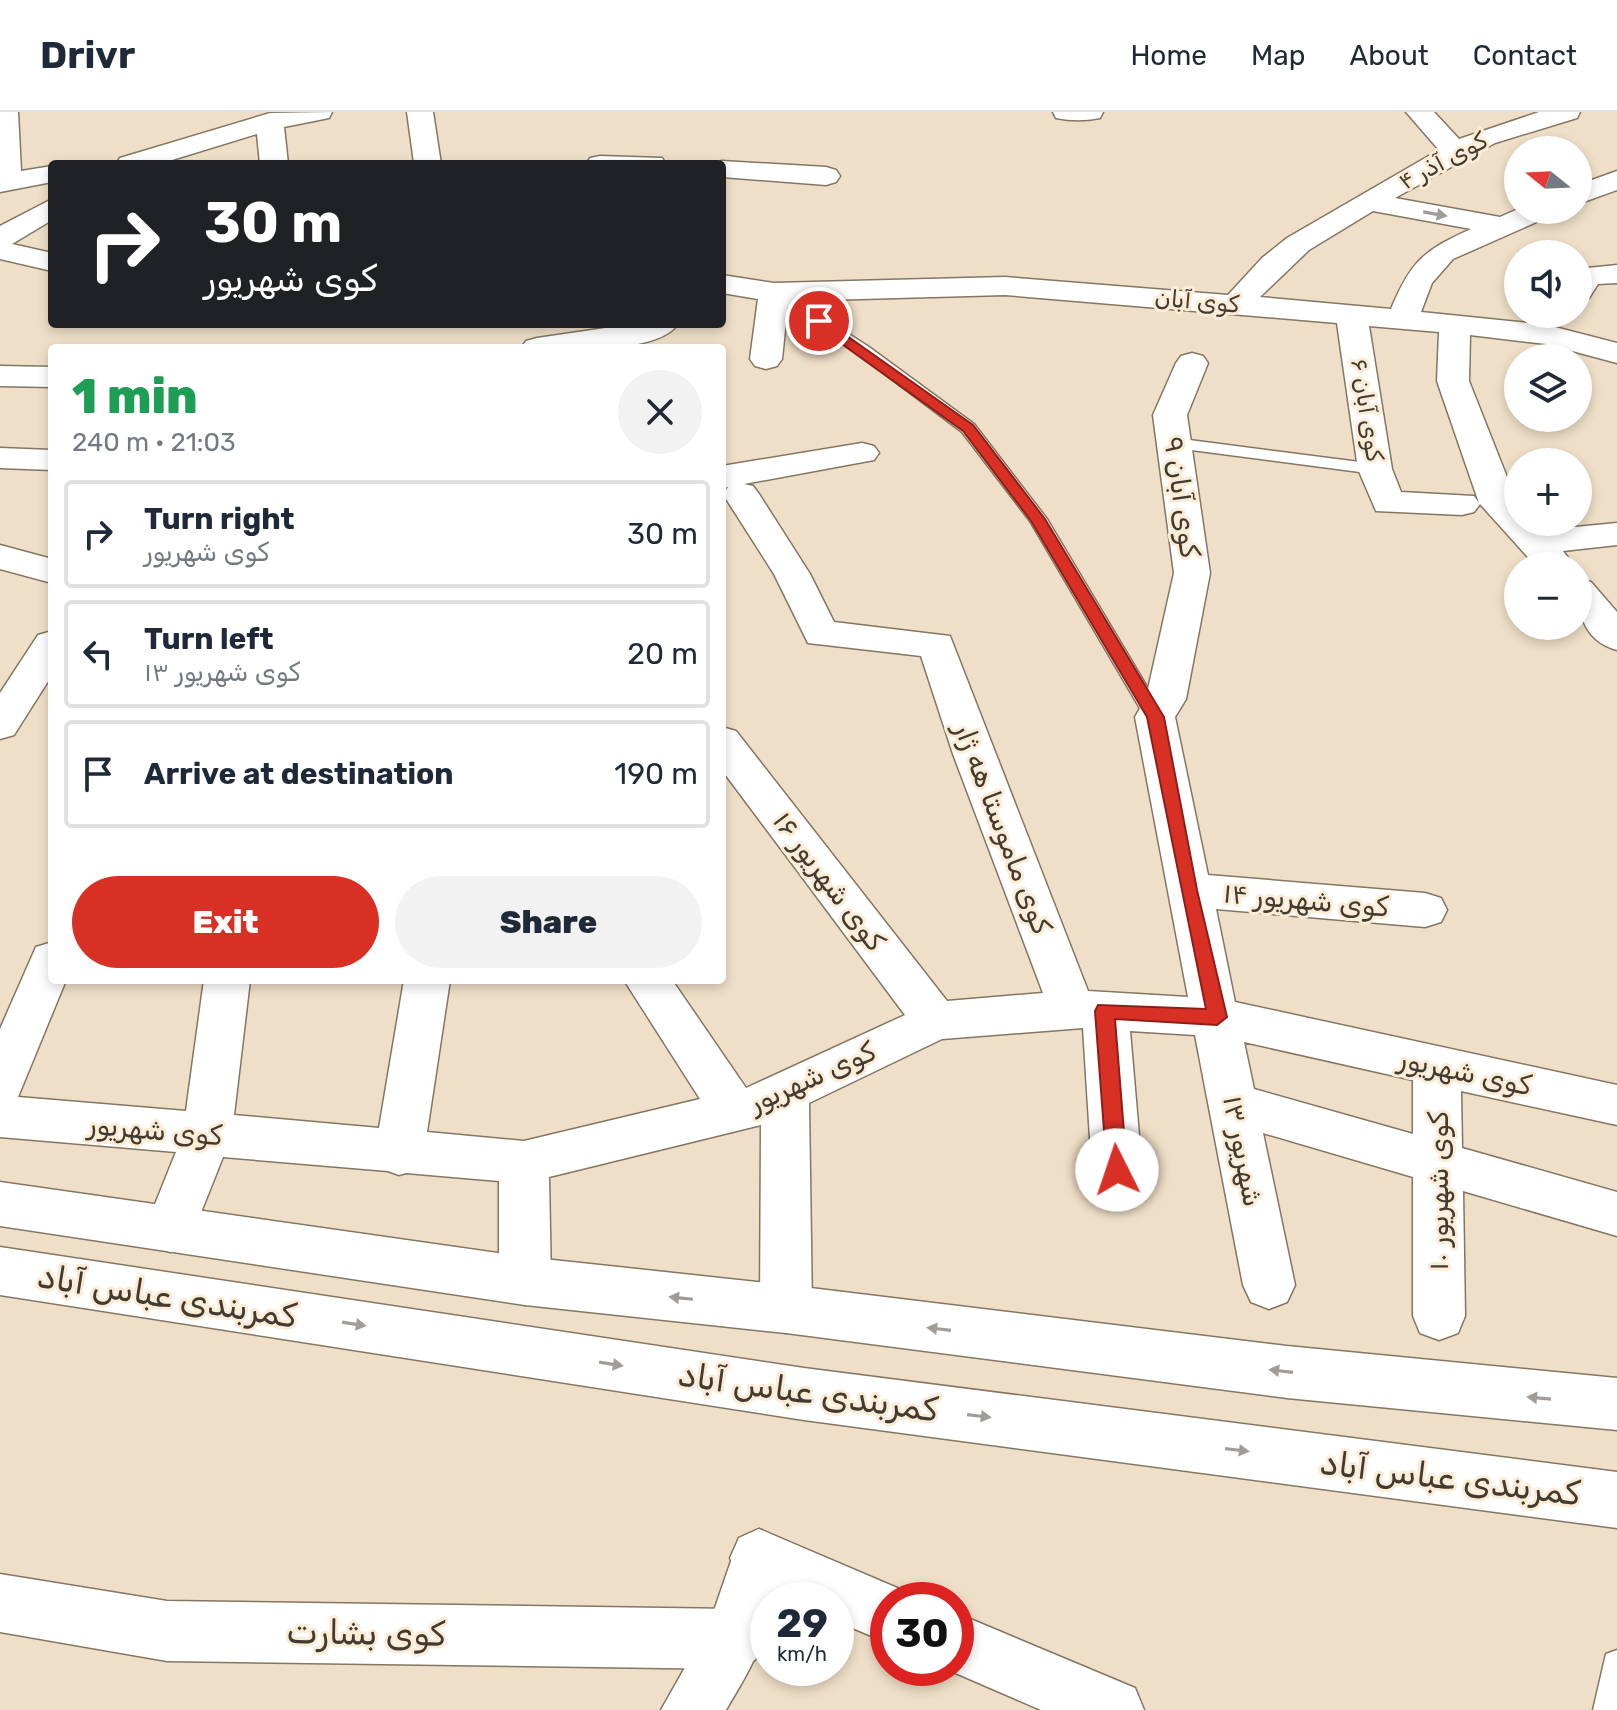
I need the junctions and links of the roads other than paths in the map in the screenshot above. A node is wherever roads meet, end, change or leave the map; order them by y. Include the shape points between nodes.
1 (5, 112) edge
2 (319, 112) edge
3 (420, 112) edge
4 (1066, 112) edge
5 (1089, 112) edge
6 (1419, 112) edge
7 (1567, 112) edge
8 (270, 121) junction
9 (1455, 151) junction
10 (139, 160) edge
11 (274, 160) edge
12 (428, 160) edge
13 (726, 169) edge
14 (48, 175) edge
15 (826, 176) dead end
16 (1617, 180) edge
17 (4, 181) edge
18 (1592, 190) edge
19 (1368, 202) junction
20 (47, 213) edge
21 (1506, 224) edge
22 (1501, 226) junction
23 (0, 238) edge
24 (0, 250) edge
25 (48, 261) edge
26 (1617, 274) edge
27 (1592, 276) edge
28 (726, 285) edge
29 (774, 292) junction
30 (1236, 305) junction
31 (1352, 316) junction
32 (1402, 319) junction
33 (1455, 324) junction
34 (1504, 324) edge
35 (651, 328) edge
36 (1563, 328) edge
37 (565, 344) edge
38 (1617, 353) edge
39 (766, 359) dead end
40 (1192, 363) dead end
41 (0, 376) edge
42 (48, 377) edge
43 (1172, 429) junction
44 (862, 453) dead end
45 (0, 458) edge
46 (48, 460) edge
47 (1375, 469) junction
48 (732, 486) edge
49 (1462, 504) dead end
50 (1617, 534) edge
51 (1544, 552) edge
52 (1553, 552) edge
53 (2, 561) edge
54 (48, 570) edge
55 (1592, 608) edge
56 (1617, 637) edge
57 (48, 650) edge
58 (1155, 717) junction
59 (0, 725) edge
60 (726, 746) edge
61 (1188, 890) junction
62 (1425, 910) dead end
63 (48, 970) edge
64 (226, 984) edge
65 (426, 984) edge
66 (650, 984) edge
67 (1088, 1010) junction
68 (1217, 1017) junction
69 (936, 1021) junction
70 (1437, 1066) junction
71 (0, 1084) edge
72 (785, 1091) junction
73 (1234, 1104) junction
74 (1617, 1105) edge
75 (734, 1110) junction
76 (0, 1116) edge
77 (207, 1135) junction
78 (399, 1154) junction
79 (524, 1162) junction
80 (1438, 1163) junction
81 (1117, 1170) dead end
82 (0, 1204) edge
83 (1617, 1214) edge
84 (170, 1229) junction
85 (0, 1271) edge
86 (525, 1281) junction
87 (1269, 1285) dead end
88 (786, 1309) junction
89 (1439, 1316) dead end
90 (1617, 1404) edge
91 (1617, 1500) edge
92 (0, 1603) edge
93 (870, 1606) edge
94 (734, 1639) junction
95 (974, 1651) edge
96 (1617, 1665) edge
97 (692, 1710) edge
98 (1113, 1710) edge
99 (1608, 1710) edge

1 - 17 street
2 - 8 street
3 - 12 street
4 - 5 street
6 - 9 street
7 - 9 street, کوی آذر ۴
8 - 10 street via 210,128
8 - 11 street
9 - 19 street, کوی آذر ۴
13 - 15 street
14 - 17 street
16 - 18 street
19 -> 22 street
19 - 30 street, کوی آذر ۴ via 1286,253
20 - 23 street
21 - 22 street
22 - 32 street via 1442,253 1418,281
24 - 25 street
26 - 27 street
28 - 29 street, کوی آبان
29 - 30 street, کوی آبان via 1005,286
29 - 39 street
29 - 58 lane via 968,428 1038,519
30 - 31 street, کوی آبان
31 - 32 street, کوی آبان
31 - 47 street, کوی آبان ۶
32 - 33 street, کوی آبان
33 - 34 street, کوی آبان
33 - 51 street via 1453,381 1497,504
35 - 37 street
36 - 38 street, کوی آبان
40 - 43 street
41 - 42 street
43 - 47 lane
43 - 58 street, کوی آبان ۹ via 1192,573 1166,699
44 - 48 street
45 - 46 street
47 - 49 street, کوی آبان ۶ via 1388,503
48 - 67 street, کوی ماموستا هه ژار via 792,574 821,634 936,645 973,754
50 - 52 street
53 - 54 street
55 - 56 street
57 - 59 street
58 - 61 street, شهریور ۱۳
60 - 69 street, کوی شهریور ۱۶
61 - 62 street, کوی شهریور ۱۴
61 - 68 street, شهریور ۱۳
63 - 71 street
64 - 77 street
65 - 78 street
66 - 75 street
67 - 68 street, کوی شهریور
67 - 69 street, کوی شهریور
67 - 81 street, کوی ماموستا هه ژار
68 - 70 street, کوی شهریور
68 - 73 street, شهریور ۱۳
69 - 72 street, کوی شهریور
70 - 74 street, کوی شهریور
70 - 80 street, کوی شهریور ۱۰
72 - 75 street, کوی شهریور
72 - 88 street
73 - 80 street
73 - 87 street, شهریور ۱۳
75 - 79 street, کوی شهریور
76 - 77 street, کوی شهریور
77 - 78 street, کوی شهریور
77 - 84 street
78 - 79 street, کوی شهریور
79 - 86 street
80 - 83 street
80 - 89 street, کوی شهریور ۱۰
82 - 84 street
84 - 86 street
85 -> 91 street, کمربندی عباس آباد via 804,1394
88 -> 86 street
90 -> 88 street via 1273,1370
92 - 94 street, کوی بشارت via 167,1631
93 - 94 street via 759,1558
94 - 97 street
95 - 98 street
96 - 99 lane

